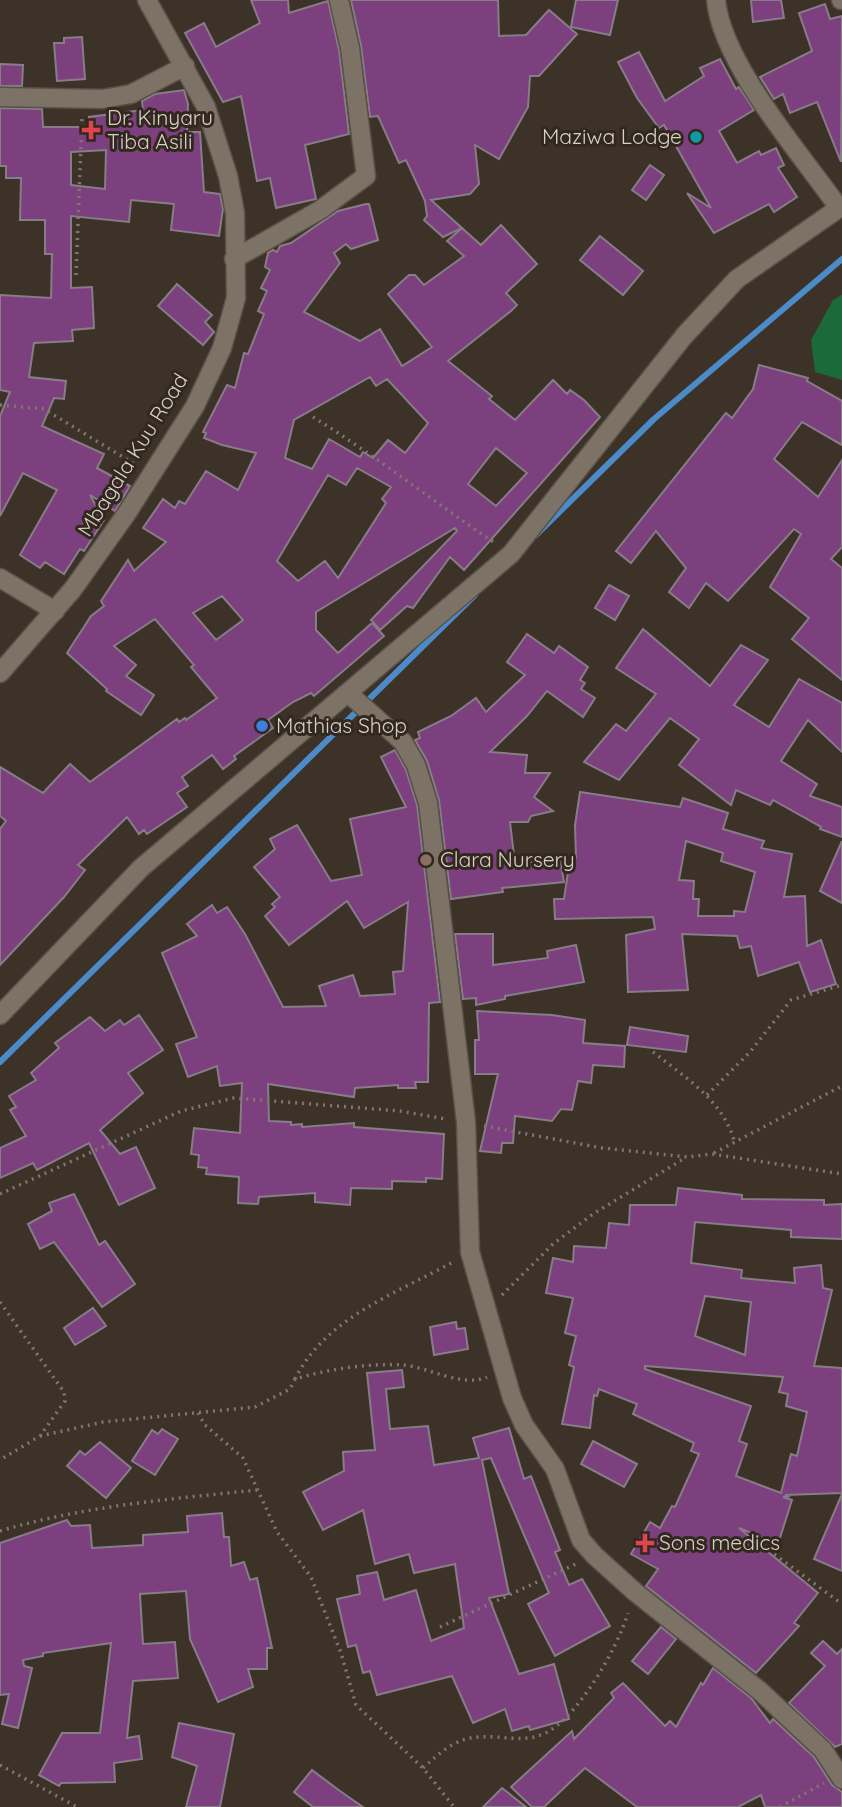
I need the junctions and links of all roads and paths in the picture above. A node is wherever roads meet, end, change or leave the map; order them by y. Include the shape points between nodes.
1 (146, 0) edge
2 (340, 0) edge
3 (716, 0) edge
4 (185, 66) junction
5 (0, 97) edge
6 (80, 99) junction
7 (841, 207) edge
8 (234, 258) junction
9 (76, 275) dead end
10 (0, 405) edge
11 (313, 417) dead end
12 (151, 474) junction
13 (511, 554) junction
14 (0, 578) edge
15 (55, 611) junction
16 (0, 673) edge
17 (349, 694) junction
18 (842, 985) edge
19 (0, 1015) edge
20 (653, 1052) dead end
21 (842, 1086) edge
22 (707, 1095) junction
23 (466, 1122) junction
24 (735, 1144) junction
25 (712, 1154) junction
26 (687, 1157) junction
27 (842, 1174) edge
28 (0, 1194) edge
29 (470, 1252) junction
30 (0, 1302) edge
31 (485, 1310) junction
32 (502, 1368) junction
33 (295, 1379) junction
34 (198, 1413) junction
35 (40, 1436) junction
36 (0, 1460) edge
37 (258, 1490) junction
38 (0, 1531) edge
39 (763, 1546) dead end
40 (594, 1555) junction
41 (635, 1592) junction
42 (842, 1604) edge
43 (440, 1627) dead end
44 (0, 1765) edge
45 (423, 1768) junction
46 (840, 1777) edge
47 (77, 1807) edge
48 (454, 1807) edge
49 (780, 1807) edge

1 - 4 street, Mbagala Kuu Road
2 - 8 street via 366,176 320,210
3 - 7 street via 726,41 740,69
4 - 6 street via 131,94
4 - 8 street, Mbagala Kuu Road via 206,107 228,176 235,213
5 - 6 street
6 - 9 path via 83,147
7 - 13 street via 737,279 684,336
8 - 12 street, Mbagala Kuu Road via 236,298 222,348 195,406
10 - 12 path via 44,409
11 - 13 path
12 - 15 street, Mbagala Kuu Road
13 - 17 street
14 - 15 street
15 - 16 street, Mbagala Kuu Road
17 - 19 street via 141,868
17 - 23 street via 403,743 416,765 428,803
18 - 22 path via 791,1000 750,1052
20 - 22 path
21 - 24 path
22 - 24 path via 731,1127
23 - 26 path via 602,1148
23 - 28 path via 400,1111 234,1098 181,1111
23 - 29 street
24 - 25 path
25 - 26 path
25 - 27 path
26 - 31 path via 553,1244
29 - 31 street
29 - 33 path via 359,1313 324,1338 306,1357
30 - 35 path via 64,1392 65,1401
31 - 32 street
32 - 33 path via 473,1381 405,1365 370,1365
32 - 40 street via 524,1425 555,1469 581,1540
33 - 34 path via 290,1390 255,1407
34 - 35 path via 103,1422
34 - 37 path via 205,1425 243,1458
35 - 36 path
37 - 38 path via 117,1505 46,1517
37 - 45 path via 277,1532 311,1577 356,1705
39 - 42 path
40 - 41 street
40 - 43 path
41 - 45 path via 620,1640 579,1701 554,1728 520,1739 462,1740
41 - 46 street via 760,1690 822,1750
44 - 47 path
45 - 48 path
46 - 49 path

